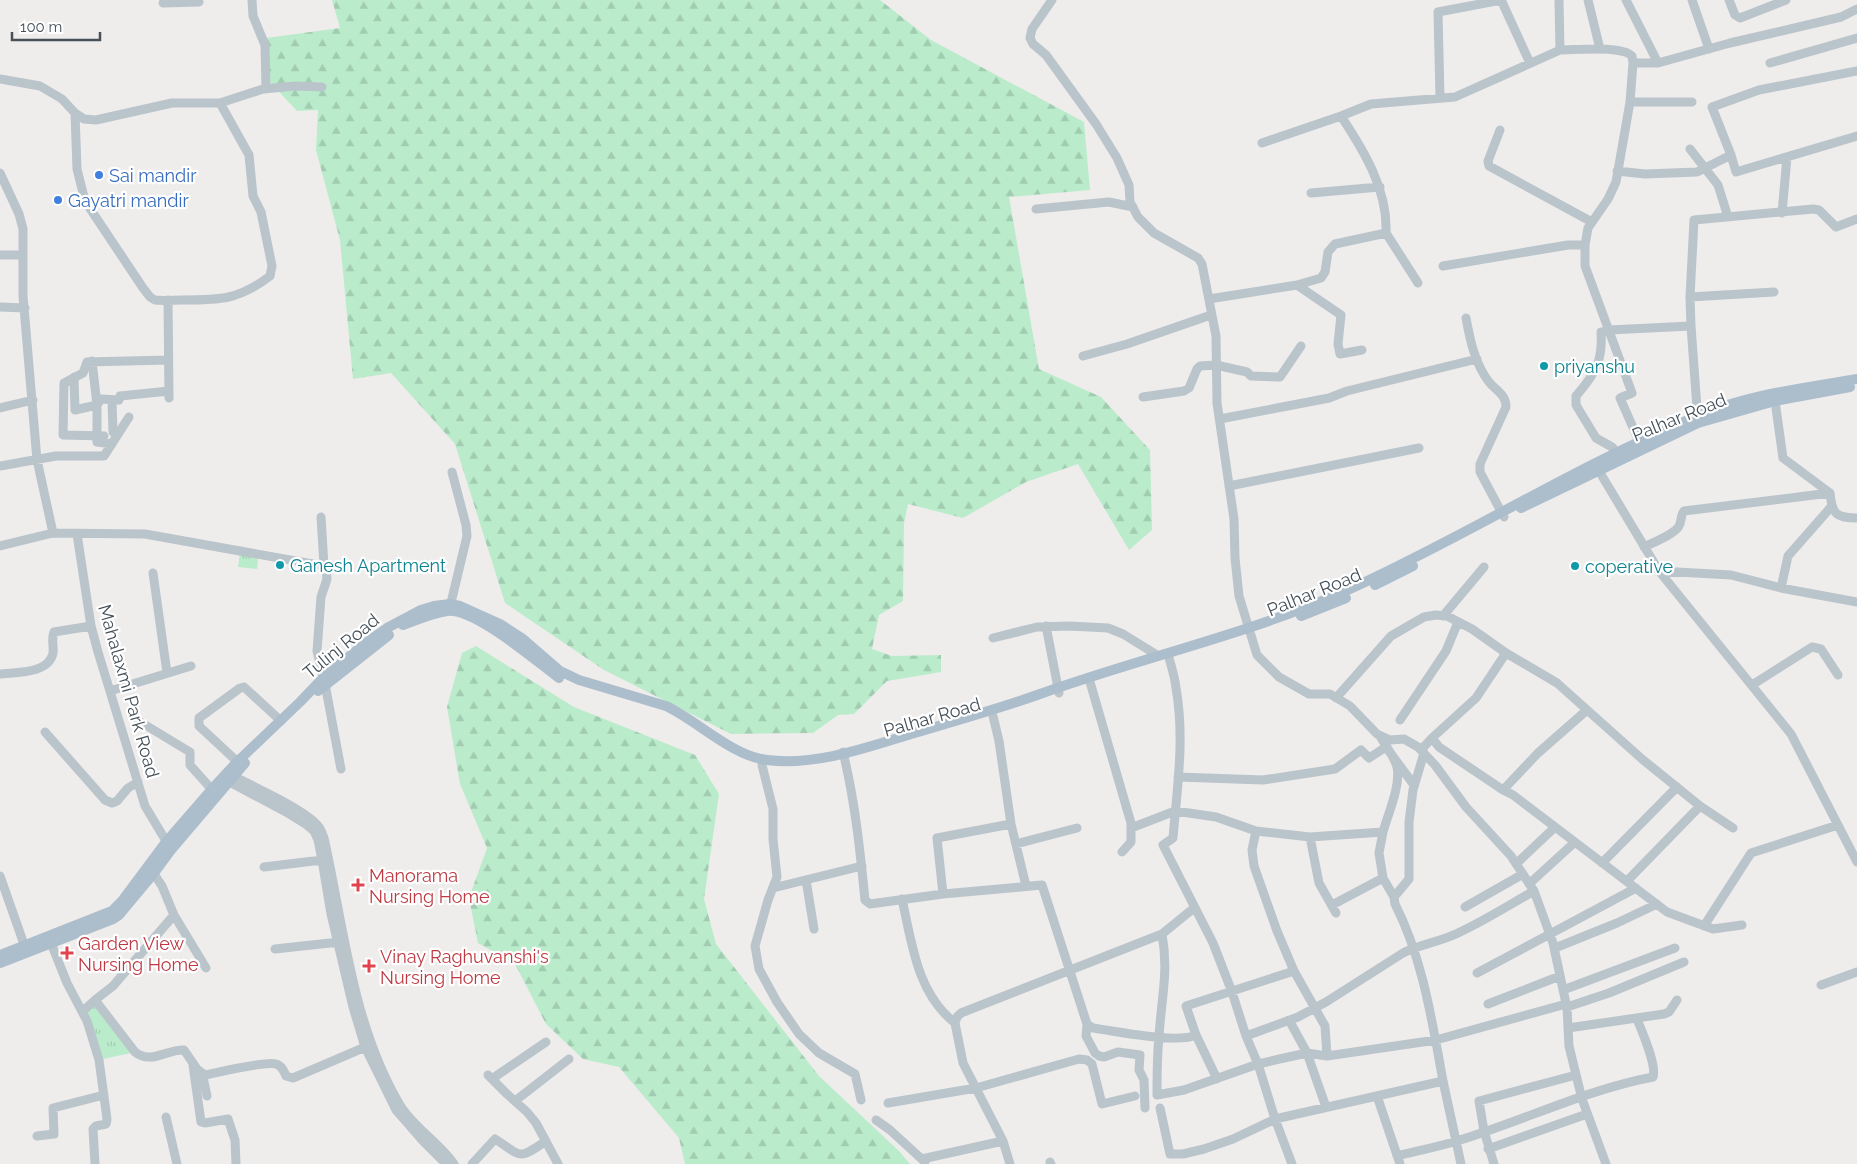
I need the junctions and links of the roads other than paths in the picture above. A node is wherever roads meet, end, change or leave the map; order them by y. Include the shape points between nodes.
1 (198, 0) edge
2 (252, 0) edge
3 (1052, 0) edge
4 (1559, 0) edge
5 (1588, 0) edge
6 (1626, 0) edge
7 (1692, 0) edge
8 (1729, 0) edge
9 (1786, 0) edge
10 (163, 3) dead end
11 (1857, 8) edge
12 (1857, 38) edge
13 (1600, 49) junction
14 (1709, 49) junction
15 (1560, 50) junction
16 (1530, 63) junction
17 (1633, 63) junction
18 (1658, 63) junction
19 (1770, 63) dead end
20 (1857, 71) edge
21 (0, 79) edge
22 (322, 87) dead end
23 (266, 89) junction
24 (1440, 98) junction
25 (1630, 102) junction
26 (1692, 102) dead end
27 (220, 103) junction
28 (75, 113) junction
29 (1341, 116) junction
30 (1500, 130) dead end
31 (1857, 136) edge
32 (1262, 143) dead end
33 (1690, 149) dead end
34 (1731, 155) junction
35 (1787, 157) junction
36 (1704, 169) junction
37 (1617, 171) junction
38 (0, 173) edge
39 (1380, 188) junction
40 (1311, 193) dead end
41 (1133, 207) junction
42 (1036, 209) dead end
43 (1782, 213) junction
44 (1728, 217) junction
45 (1857, 219) edge
46 (1592, 222) junction
47 (1386, 233) junction
48 (1585, 245) junction
49 (0, 255) edge
50 (22, 255) junction
51 (1443, 266) dead end
52 (1418, 283) dead end
53 (1297, 285) junction
54 (1774, 292) dead end
55 (1690, 297) junction
56 (1209, 299) junction
57 (168, 300) junction
58 (0, 307) edge
59 (24, 308) junction
60 (1211, 314) junction
61 (1466, 318) dead end
62 (1691, 326) junction
63 (1609, 330) junction
64 (1301, 346) dead end
65 (1362, 350) dead end
66 (1083, 356) dead end
67 (1477, 359) junction
68 (168, 360) junction
69 (92, 361) junction
70 (1216, 365) junction
71 (74, 377) junction
72 (1857, 378) edge
73 (1857, 385) edge
74 (1143, 397) dead end
75 (33, 400) junction
76 (112, 400) junction
77 (1775, 401) junction
78 (97, 405) junction
79 (0, 408) edge
80 (129, 417) dead end
81 (1220, 419) junction
82 (1697, 419) junction
83 (118, 434) junction
84 (100, 435) junction
85 (112, 444) junction
86 (1641, 445) junction
87 (1419, 448) dead end
88 (1617, 453) junction
89 (38, 460) junction
90 (0, 466) edge
91 (1599, 471) junction
92 (452, 472) dead end
93 (1229, 486) junction
94 (1830, 493) junction
95 (1831, 507) junction
96 (1502, 514) junction
97 (321, 516) dead end
98 (1857, 518) edge
99 (53, 533) junction
100 (77, 534) junction
101 (0, 546) edge
102 (1644, 547) junction
103 (324, 566) junction
104 (1484, 567) dead end
105 (1659, 571) junction
106 (153, 573) dead end
107 (1781, 588) junction
108 (1857, 602) edge
109 (449, 607) junction
110 (1443, 616) junction
111 (1458, 622) junction
112 (91, 626) junction
113 (1046, 626) junction
114 (1249, 632) junction
115 (993, 638) dead end
116 (1506, 653) junction
117 (1157, 655) junction
118 (1169, 658) junction
119 (191, 666) dead end
120 (167, 673) junction
121 (0, 674) edge
122 (1838, 675) dead end
123 (325, 680) junction
124 (1090, 682) junction
125 (1752, 685) junction
126 (1058, 690) junction
127 (110, 691) junction
128 (1336, 698) junction
129 (1587, 710) junction
130 (993, 716) junction
131 (138, 720) dead end
132 (1400, 720) dead end
133 (280, 721) junction
134 (45, 732) dead end
135 (1380, 736) junction
136 (1432, 738) junction
137 (1386, 747) junction
138 (1422, 751) junction
139 (844, 755) junction
140 (762, 762) junction
141 (240, 764) junction
142 (341, 769) dead end
143 (228, 777) junction
144 (1178, 777) junction
145 (138, 782) junction
146 (1414, 785) junction
147 (1676, 787) junction
148 (1503, 790) junction
149 (215, 792) junction
150 (1700, 806) junction
151 (1175, 811) junction
152 (1011, 824) junction
153 (1838, 825) junction
154 (1555, 827) junction
155 (1077, 828) dead end
156 (1131, 828) junction
157 (1733, 828) dead end
158 (1256, 831) junction
159 (1382, 832) junction
160 (1310, 837) junction
161 (1575, 842) junction
162 (1016, 844) junction
163 (169, 846) junction
164 (1122, 852) dead end
165 (1856, 858) edge
166 (322, 860) junction
167 (1602, 863) junction
168 (1516, 864) junction
169 (862, 866) junction
170 (264, 867) dead end
171 (151, 869) junction
172 (1523, 874) junction
173 (0, 876) edge
174 (1383, 878) junction
175 (806, 880) junction
176 (1627, 882) junction
177 (330, 884) junction
178 (1026, 886) junction
179 (773, 888) junction
180 (1532, 888) junction
181 (1636, 888) junction
182 (942, 894) junction
183 (1394, 897) junction
184 (902, 900) junction
185 (1657, 904) junction
186 (1465, 906) dead end
187 (1194, 908) junction
188 (174, 915) junction
189 (1742, 925) dead end
190 (1704, 926) junction
191 (814, 929) dead end
192 (1550, 933) junction
193 (1162, 934) junction
194 (339, 942) junction
195 (51, 943) junction
196 (1414, 947) junction
197 (275, 948) dead end
198 (1555, 948) junction
199 (1675, 948) dead end
200 (26, 949) junction
201 (0, 955) edge
202 (1684, 962) dead end
203 (0, 963) edge
204 (206, 968) dead end
205 (1070, 970) junction
206 (1294, 971) junction
207 (1857, 972) edge
208 (1477, 973) dead end
209 (1560, 976) junction
210 (1821, 985) dead end
211 (1564, 990) junction
212 (1232, 992) junction
213 (95, 1000) junction
214 (1677, 1000) dead end
215 (1488, 1004) dead end
216 (1566, 1005) junction
217 (1316, 1008) junction
218 (82, 1011) junction
219 (1637, 1019) junction
220 (1289, 1020) junction
221 (956, 1023) junction
222 (1087, 1024) junction
223 (1568, 1028) junction
224 (1196, 1035) junction
225 (1158, 1036) junction
226 (1246, 1036) junction
227 (1436, 1040) junction
228 (546, 1042) dead end
229 (368, 1046) junction
230 (1307, 1053) junction
231 (1327, 1056) junction
232 (569, 1059) dead end
233 (193, 1062) junction
234 (1258, 1064) junction
235 (202, 1074) junction
236 (1576, 1075) junction
237 (1217, 1078) junction
238 (1443, 1081) junction
239 (976, 1088) junction
240 (104, 1095) junction
241 (207, 1096) dead end
242 (1135, 1096) dead end
243 (1377, 1096) junction
244 (1581, 1096) junction
245 (861, 1100) dead end
246 (515, 1101) junction
247 (888, 1103) dead end
248 (1145, 1108) dead end
249 (1160, 1108) dead end
250 (1326, 1108) junction
251 (1587, 1114) junction
252 (166, 1117) dead end
253 (1275, 1119) junction
254 (876, 1120) dead end
255 (1484, 1132) junction
256 (37, 1136) dead end
257 (546, 1141) junction
258 (1003, 1141) junction
259 (1456, 1141) junction
260 (1488, 1149) junction
261 (1399, 1160) edge
262 (924, 1161) edge
263 (95, 1164) edge
264 (177, 1164) edge
265 (236, 1164) edge
266 (446, 1164) edge
267 (454, 1164) edge
268 (472, 1164) edge
269 (558, 1164) edge
270 (1010, 1164) edge
271 (1292, 1164) edge
272 (1461, 1164) edge
273 (1494, 1164) edge
274 (1606, 1164) edge

1 - 10 street
2 - 23 street via 253,16 265,45
3 - 41 street via 1032,29 1030,38 1046,55 1117,158 1129,185
4 - 15 street
5 - 13 street
6 - 18 street
7 - 14 street
8 - 9 street via 1735,15 1740,18
11 - 14 street via 1842,17
12 - 19 street
13 - 15 street
13 - 17 street via 1628,52
14 - 18 street
15 - 16 street
16 - 24 street via 1455,97
16 - 24 street via 1502,2 1438,12
17 - 18 street
17 - 25 street
20 - 34 street via 1759,90 1712,107
21 - 28 street via 40,86
22 - 23 street
23 - 27 street
24 - 29 street via 1371,104
25 - 26 street
25 - 37 street
27 - 28 street via 172,103 96,120 84,119
27 - 57 street via 249,155 253,196 261,212 272,266 270,276 254,288 225,298
28 - 57 street via 77,169 85,201 150,297
29 - 32 street
29 - 39 street via 1365,154
30 - 46 street via 1489,166
31 - 35 street
33 - 36 street
34 - 35 street via 1736,172
34 - 36 street
35 - 43 street
36 - 37 street via 1675,174
36 - 44 street via 1718,184
37 - 46 street via 1608,199
38 - 50 street via 19,214 23,229
39 - 40 street
39 - 47 street
41 - 42 street via 1109,202
41 - 56 street via 1154,233 1198,258
43 - 44 street
43 - 45 street via 1817,209 1836,226
44 - 55 street via 1694,220
46 - 48 street
47 - 52 street
47 - 53 street via 1335,244 1328,252 1325,272 1320,278
48 - 51 street
48 - 63 street via 1585,266
49 - 50 street
50 - 59 street
53 - 56 street
53 - 65 street via 1341,315 1340,354
54 - 55 street
55 - 62 street
56 - 60 street
57 - 68 street
58 - 59 street
59 - 75 street
60 - 66 street
60 - 70 street via 1216,336
61 - 67 street
62 - 63 street
62 - 82 street
63 - 86 street via 1632,393 1620,398
63 - 88 street via 1601,332 1602,346 1595,373 1576,396 1576,405 1596,438
64 - 70 street via 1280,377 1251,376 1247,372
67 - 81 street via 1329,398
67 - 96 street via 1489,383 1506,401 1480,464 1480,472
68 - 69 street
68 - 76 street via 169,394 120,396 119,400
69 - 71 street via 87,362 82,373
69 - 78 street
70 - 74 street via 1200,366 1189,388 1184,391
70 - 81 street
71 - 78 street via 75,410
71 - 84 street via 64,383 63,435
72 - 82 main road, Palhar Road via 1752,398
73 - 77 main road, Palhar Road
75 - 79 street
75 - 89 street
76 - 78 street via 101,399
76 - 83 street via 113,432
77 - 82 main road, Palhar Road
77 - 94 street via 1783,458
78 - 84 street
80 - 83 street
81 - 93 street
82 - 86 main road, Palhar Road
83 - 85 street
84 - 85 street via 97,442
85 - 89 street via 104,456 56,456
86 - 88 main road, Palhar Road
86 - 91 main road, Palhar Road
87 - 93 street
88 - 96 main road, Palhar Road
89 - 90 street
89 - 99 street
91 - 96 main road, Palhar Road
91 - 102 street
92 - 109 street via 467,536
93 - 114 street via 1239,596
94 - 95 street
94 - 102 street via 1684,511 1677,530
95 - 98 street via 1838,516
95 - 107 street via 1788,556
96 - 114 main road, Palhar Road via 1351,588
97 - 103 street
99 - 100 street
99 - 101 street
100 - 103 street via 146,534
100 - 112 street, Mahalaxmi Park Road
102 - 105 street
103 - 123 street via 327,580 321,596 317,645
104 - 110 street
105 - 107 street via 1731,575
105 - 125 street
106 - 120 street
107 - 108 street
109 - 123 main road, Tulinj Road via 401,626
109 - 140 main road via 501,634 558,678 670,714 736,754
110 - 111 street
110 - 128 street via 1424,617 1391,636
111 - 116 street
111 - 132 street via 1446,650
112 - 121 street via 54,632 53,653 48,663 38,669
112 - 127 street, Mahalaxmi Park Road
113 - 115 street
113 - 117 street via 1108,628
113 - 126 street
114 - 117 main road, Palhar Road
114 - 118 main road, Palhar Road
114 - 128 street via 1257,655 1279,677 1309,694 1330,694
116 - 129 street via 1556,684
116 - 136 street via 1476,698
117 - 126 main road, Palhar Road
118 - 124 main road, Palhar Road
118 - 144 street via 1179,725
119 - 120 street
120 - 127 street
122 - 125 street via 1821,649 1812,647
123 - 133 main road, Tulinj Road
123 - 141 main road, Tulinj Road
123 - 142 street
124 - 126 main road, Palhar Road
124 - 156 street
125 - 153 street via 1791,734
126 - 130 main road, Palhar Road
126 - 139 main road, Palhar Road
127 - 145 street, Mahalaxmi Park Road
128 - 135 street via 1350,706
129 - 147 street
129 - 148 street via 1538,753
130 - 139 main road, Palhar Road
130 - 152 street
131 - 149 street via 190,752 190,765
133 - 141 main road, Tulinj Road
133 - 141 street via 244,687 199,718 198,726
134 - 145 street via 105,800 117,801
135 - 137 street
135 - 138 street via 1390,740 1404,739
136 - 138 street
136 - 148 street via 1439,747
137 - 144 street via 1369,758 1361,750 1335,769 1263,780
137 - 146 street
137 - 159 street via 1397,767 1392,805
138 - 146 street
138 - 168 street
139 - 140 main road, Palhar Road via 792,768
139 - 169 street via 854,800
140 - 179 street via 773,809 778,877
141 - 143 main road, Tulinj Road
143 - 149 main road, Tulinj Road
143 - 166 street via 314,831
143 - 177 street via 290,806 319,827 324,838
144 - 151 street
145 - 163 street, Mahalaxmi Park Road via 146,806
146 - 183 street via 1409,822 1409,879
147 - 150 street
147 - 167 street
148 - 154 street
149 - 163 main road, Tulinj Road
150 - 157 street
150 - 176 street
151 - 156 street
151 - 158 street via 1216,817
151 - 187 street via 1173,838 1163,846
152 - 162 street
152 - 182 street via 937,838
153 - 165 street
153 - 190 street via 1751,853
154 - 161 street
154 - 168 street
155 - 162 street
156 - 164 street via 1131,842
158 - 160 street
158 - 206 street via 1252,850 1254,866
159 - 160 street
159 - 174 street
160 - 174 street via 1319,883 1334,909
161 - 167 street
161 - 180 street
162 - 178 street
163 - 171 main road, Tulinj Road
166 - 170 street
166 - 177 street
167 - 176 street
168 - 172 street
169 - 175 street
169 - 184 street via 867,903
171 - 188 street
171 - 195 main road, Tulinj Road via 124,910 113,919
171 - 200 main road, Tulinj Road via 112,911
172 - 180 street
172 - 186 street
173 - 200 street
174 - 183 street
175 - 179 street
175 - 191 street
176 - 181 street
177 - 194 street via 332,914
177 - 229 street
178 - 182 street
178 - 205 street via 1042,885
179 - 245 street via 755,946 759,969 776,1002 799,1034 819,1053 855,1074
180 - 192 street
180 - 196 street via 1458,934
181 - 185 street
181 - 192 street
182 - 184 street
183 - 196 street via 1394,904
184 - 221 street via 925,986 945,1015
185 - 190 street via 1667,912
185 - 198 street
187 - 193 street
187 - 212 street via 1213,943
188 - 204 street
188 - 213 street via 113,986
189 - 190 street via 1713,929
192 - 198 street
192 - 208 street
193 - 205 street
193 - 225 street via 1166,972
194 - 197 street
194 - 229 street via 353,1007
195 - 200 main road, Tulinj Road
195 - 218 street
196 - 217 street
196 - 227 street
198 - 209 street
199 - 211 street
200 - 201 main road, Tulinj Road
200 - 203 main road, Tulinj Road
202 - 216 street via 1609,993
205 - 221 street via 961,1013
205 - 222 street
206 - 212 street
206 - 217 street
207 - 210 street
209 - 211 street
209 - 215 street
211 - 216 street
212 - 224 street via 1186,1006
212 - 226 street
213 - 218 street
213 - 233 street via 141,1057 184,1050
214 - 219 street via 1669,1012
216 - 223 street
216 - 227 street
217 - 220 street
217 - 231 street via 1325,1026
218 - 240 street via 99,1060
219 - 223 street
219 - 244 street via 1655,1076
220 - 226 street
220 - 230 street
221 - 239 street via 963,1063
222 - 225 street via 1093,1028
222 - 248 street via 1088,1040 1099,1056 1104,1058 1118,1052 1140,1055
223 - 236 street
224 - 225 street via 1183,1038
224 - 237 street
225 - 237 street via 1157,1095 1184,1090
226 - 234 street
227 - 231 street
227 - 238 street
228 - 246 street via 491,1078
229 - 235 street via 293,1078 286,1076 276,1064
229 - 266 street via 396,1110
229 - 267 street via 401,1106
230 - 231 street
230 - 234 street
230 - 250 street
232 - 246 street
233 - 235 street
233 - 265 street via 201,1122 228,1119 235,1140
234 - 237 street
234 - 253 street
235 - 241 street
236 - 244 street
236 - 255 street via 1480,1101
238 - 243 street
238 - 259 street
239 - 242 street via 1079,1059 1092,1064 1102,1104
239 - 247 street
239 - 258 street
240 - 256 street via 52,1108 54,1134
240 - 263 street via 107,1120 106,1124 94,1129
243 - 250 street
243 - 261 street
244 - 251 street
244 - 255 street
246 - 257 street via 536,1123
249 - 253 street via 1170,1154 1204,1149
250 - 253 street
251 - 260 street
251 - 274 street
252 - 264 street
253 - 271 street
254 - 262 street
255 - 259 street
255 - 260 street
257 - 268 street via 524,1154 516,1154 495,1140
257 - 269 street
258 - 262 street
258 - 270 street
259 - 261 street
259 - 272 street
260 - 273 street

